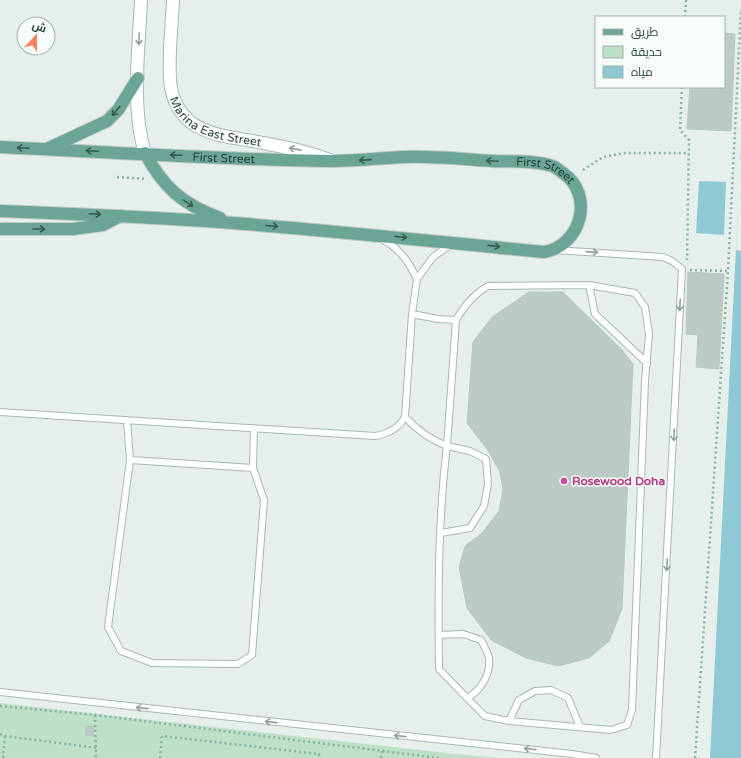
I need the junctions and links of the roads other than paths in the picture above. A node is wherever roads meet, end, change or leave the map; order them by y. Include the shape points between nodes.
1 (141, 0) edge
2 (173, 0) edge
3 (138, 78) junction
4 (0, 147) edge
5 (46, 149) junction
6 (144, 153) junction
7 (332, 161) junction
8 (0, 211) edge
9 (122, 215) junction
10 (233, 223) junction
11 (0, 229) edge
12 (368, 234) junction
13 (455, 242) junction
14 (553, 250) junction
15 (417, 279) junction
16 (589, 285) junction
17 (412, 314) junction
18 (456, 320) junction
19 (647, 363) junction
20 (0, 412) edge
21 (405, 417) junction
22 (128, 420) junction
23 (254, 428) junction
24 (447, 446) junction
25 (130, 460) junction
26 (253, 468) junction
27 (441, 533) junction
28 (439, 635) junction
29 (0, 692) edge
30 (467, 698) junction
31 (509, 721) junction
32 (580, 727) junction
33 (596, 758) edge
34 (656, 758) edge

1 -> 3 street
7 -> 2 street, Marina East Street via 304,150 222,137 205,132 193,124 176,103 171,88
3 -> 5 main road via 118,110 107,121
3 - 6 street via 140,133
5 -> 4 main road, First Street
6 -> 5 main road, First Street
7 -> 6 main road, First Street
6 -> 10 main road via 156,174 177,196 210,215
14 -> 7 main road, First Street via 578,226 582,207 577,188 553,166 443,158
8 -> 9 main road
9 - 10 main road
11 -> 9 main road via 73,229 103,225
10 -> 12 main road
12 -> 13 main road
12 - 15 lane via 384,240 398,250 409,263
13 -> 14 main road via 544,252
13 - 15 lane via 432,257
14 -> 34 lane via 663,257 672,260 682,269
15 - 17 lane
16 - 18 lane via 488,286 466,304
16 - 19 lane via 595,314
16 - 19 lane via 635,293 645,307 649,334
17 - 18 lane
17 - 21 lane
18 - 24 lane
19 - 32 lane via 632,710 627,725 620,728 611,730
20 - 22 lane
21 - 23 lane via 390,432 375,436
21 - 24 lane via 422,433
22 - 23 lane
22 - 25 lane
23 - 26 lane
24 - 27 lane
24 - 27 lane via 470,450 486,459 488,484 484,506 470,528
25 - 26 lane
25 - 26 lane via 108,627 121,651 152,663 238,664 252,655 264,500
27 - 28 lane
28 - 30 lane via 439,669
28 - 30 lane via 463,634 481,640 489,658 487,675 477,692
33 -> 29 lane
30 - 31 lane via 485,716
31 - 32 lane
31 - 32 lane via 519,700 535,691 551,690 568,698

